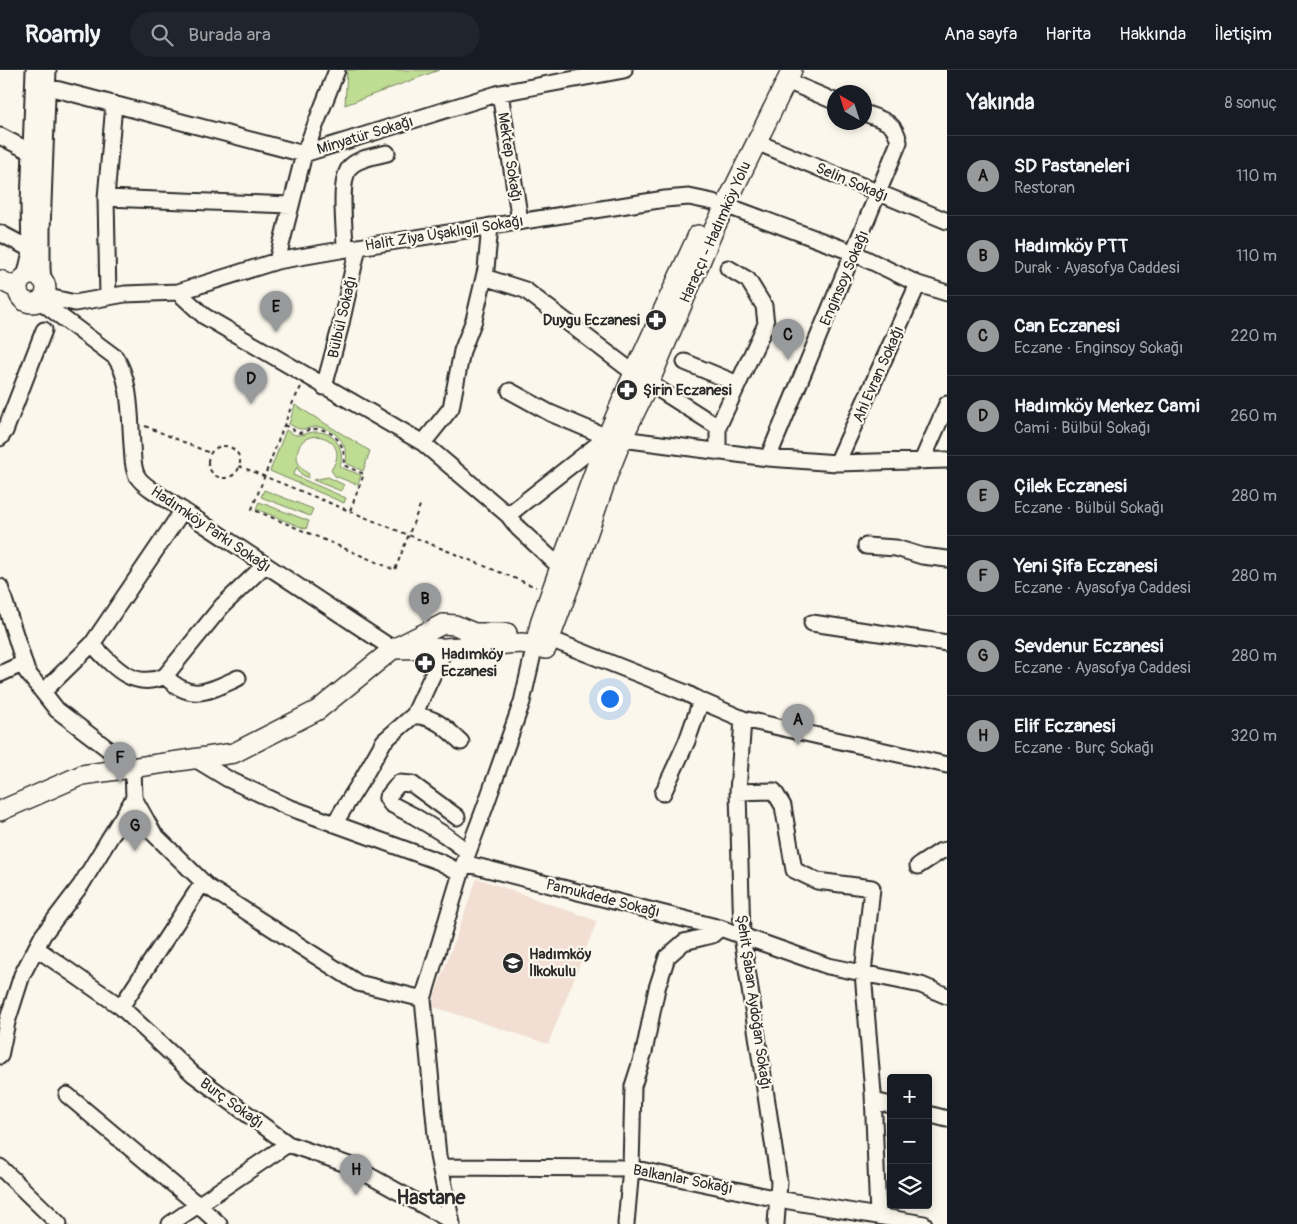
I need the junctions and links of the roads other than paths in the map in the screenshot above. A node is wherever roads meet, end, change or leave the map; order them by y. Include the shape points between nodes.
1 (34, 70) edge
2 (48, 70) edge
3 (337, 70) edge
4 (624, 70) edge
5 (784, 72) edge
6 (48, 87) junction
7 (500, 92) junction
8 (827, 97) edge
9 (114, 104) junction
10 (872, 116) edge
11 (0, 136) edge
12 (756, 142) junction
13 (32, 152) junction
14 (387, 152) dead end
15 (304, 154) junction
16 (879, 194) junction
17 (106, 198) junction
18 (291, 204) junction
19 (719, 204) junction
20 (520, 221) junction
21 (947, 221) edge
22 (490, 226) junction
23 (0, 233) edge
24 (352, 248) junction
25 (30, 249) junction
26 (854, 253) junction
27 (277, 261) junction
28 (728, 268) dead end
29 (484, 277) junction
30 (0, 280) edge
31 (918, 284) junction
32 (34, 289) junction
33 (178, 292) junction
34 (947, 294) edge
35 (108, 297) junction
36 (44, 330) dead end
37 (685, 362) dead end
38 (641, 378) junction
39 (738, 384) junction
40 (324, 387) junction
41 (510, 391) dead end
42 (947, 404) edge
43 (718, 427) junction
44 (0, 438) edge
45 (615, 438) junction
46 (422, 443) junction
47 (718, 452) junction
48 (768, 458) junction
49 (947, 460) edge
50 (922, 461) junction
51 (838, 464) junction
52 (183, 510) junction
53 (508, 515) junction
54 (866, 546) dead end
55 (947, 559) edge
56 (266, 565) junction
57 (561, 568) junction
58 (0, 587) edge
59 (812, 623) dead end
60 (542, 642) junction
61 (947, 643) edge
62 (92, 644) junction
63 (445, 648) junction
64 (393, 649) junction
65 (24, 663) junction
66 (0, 674) edge
67 (165, 676) junction
68 (238, 678) dead end
69 (43, 692) junction
70 (701, 701) junction
71 (414, 715) junction
72 (743, 719) junction
73 (461, 742) dead end
74 (195, 759) junction
75 (947, 765) edge
76 (133, 768) junction
77 (738, 792) junction
78 (663, 793) dead end
79 (134, 798) junction
80 (0, 811) edge
81 (458, 817) dead end
82 (334, 824) junction
83 (947, 850) edge
84 (464, 862) junction
85 (918, 866) dead end
86 (203, 882) junction
87 (720, 928) junction
88 (742, 936) junction
89 (36, 948) junction
90 (863, 973) junction
91 (947, 996) edge
92 (424, 999) junction
93 (121, 1008) junction
94 (0, 1056) edge
95 (67, 1095) dead end
96 (874, 1101) junction
97 (887, 1104) edge
98 (932, 1115) edge
99 (947, 1119) edge
100 (288, 1144) junction
101 (440, 1167) junction
102 (0, 1168) edge
103 (631, 1168) junction
104 (778, 1199) junction
105 (198, 1205) junction
106 (878, 1216) junction
107 (451, 1223) edge
108 (59, 1224) edge
109 (170, 1224) edge
110 (219, 1224) edge
111 (626, 1224) edge
112 (776, 1224) edge
113 (924, 1224) edge

1 - 13 street
2 - 6 street
3 - 15 street
4 - 7 street, Minyatür Sokağı
5 - 8 street
5 - 12 main road, Haraççı - Hadımköy Yolu
5 - 19 main road
6 - 9 street, Minyatür Sokağı
6 - 32 street via 42,268
7 - 15 street, Minyatür Sokağı
7 - 20 street, Mektep Sokağı
9 - 15 street, Minyatür Sokağı
9 - 17 street
10 - 16 street, Enginsoy Sokağı via 893,125 899,142
11 - 13 street
12 - 16 street, Selin Sokağı
12 - 19 main road, Haraççı - Hadımköy Yolu
13 - 25 street
14 - 24 street, Bülbül Sokağı via 351,166 343,183
15 - 18 street
16 - 21 street, Selin Sokağı
16 - 26 street, Enginsoy Sokağı
17 - 18 street
17 - 35 street
18 - 27 street
19 - 20 street, Halit Ziya Uşaklıgil Sokağı via 689,197 665,199
19 - 26 street, Halit Ziya Uşaklıgil Sokağı
19 - 38 main road, Haraççı - Hadımköy Yolu via 714,229
20 - 22 street, Halit Ziya Uşaklıgil Sokağı
22 - 24 street, Halit Ziya Uşaklıgil Sokağı
22 - 29 street
23 - 25 street
24 - 27 street, Halit Ziya Uşaklıgil Sokağı
24 - 40 street, Bülbül Sokağı via 340,328
25 - 32 street
26 - 31 street, Halit Ziya Uşaklıgil Sokağı
26 - 48 street, Enginsoy Sokağı
27 - 33 street, Halit Ziya Uşaklıgil Sokağı
28 - 39 street via 748,280 764,306 766,324
29 - 38 street via 526,290
29 - 46 street via 474,320 462,351 450,408
30 - 32 main road
31 - 34 street, Halit Ziya Uşaklıgil Sokağı
31 - 51 street, Ahi Evran Sokağı
32 - 35 street, Halit Ziya Uşaklıgil Sokağı via 75,303
32 - 52 street, Hadımköy Parkı Sokağı via 120,364 124,372 137,475 146,486
33 - 35 street, Halit Ziya Uşaklıgil Sokağı
33 - 40 street via 204,316
36 - 44 street
37 - 39 street
38 - 43 street
38 - 45 main road, Haraççı - Hadımköy Yolu
39 - 43 street
40 - 46 street
41 - 45 street via 550,413
42 - 50 street
43 - 47 street
45 - 47 street
45 - 53 street
45 - 57 main road
45 - 60 main road, Haraççı - Hadımköy Yolu via 608,474
46 - 53 street
47 - 48 street
48 - 51 street
49 - 50 street
50 - 51 street
52 - 56 street, Hadımköy Parkı Sokağı
52 - 62 street
53 - 57 street
54 - 55 street via 896,548
56 - 64 street, Hadımköy Parkı Sokağı
56 - 67 street via 222,606
57 - 60 main road
58 - 65 street
59 - 61 street
60 - 63 main road
60 - 64 main road via 527,633 474,632 442,624
60 - 70 street
60 - 84 street
62 - 67 street via 113,667 137,681 154,681
62 - 69 street
63 - 64 main road
63 - 71 street
64 - 74 main road via 318,710 234,753
65 - 66 street
65 - 69 street
67 - 68 street via 175,686 190,693 209,691
69 - 76 street via 57,710
70 - 72 street
70 - 78 street
71 - 73 street via 442,724
71 - 82 street via 384,741
72 - 75 street
72 - 77 street, Şehit Şaban Aydoğan Sokağı
74 - 76 main road
74 - 82 street via 228,779
76 - 79 street
76 - 80 main road via 82,775
77 - 88 street, Şehit Şaban Aydoğan Sokağı
77 - 90 street via 774,791 783,806 794,870 818,881 872,888
79 - 86 street via 154,834
79 - 89 street via 81,884
81 - 84 street via 412,784 399,783 387,798 391,804 437,830
82 - 84 street via 440,862
83 - 85 street
84 - 87 street, Pamukdede Sokağı
84 - 92 street
86 - 92 street via 358,983
86 - 93 street
87 - 88 street, Pamukdede Sokağı
87 - 103 street via 712,935 684,942 667,957 633,1086
88 - 90 street, Pamukdede Sokağı via 828,966
88 - 104 street, Şehit Şaban Aydoğan Sokağı via 779,1182
89 - 93 street, Burç Sokağı
89 - 94 street via 22,975
90 - 91 street, Pamukdede Sokağı via 921,985
90 - 96 street
92 - 101 street
93 - 100 street, Burç Sokağı via 193,1074
95 - 105 street
96 - 97 street
96 - 106 street
98 - 99 street
100 - 105 street
100 - 107 street, Burç Sokağı via 352,1166
101 - 103 street, Balkanlar Sokağı
101 - 107 street
102 - 108 street
103 - 104 street, Balkanlar Sokağı
103 - 111 street
104 - 106 street, Balkanlar Sokağı
104 - 112 street, Şehit Şaban Aydoğan Sokağı
105 - 109 street
105 - 110 street
106 - 113 street, Balkanlar Sokağı

